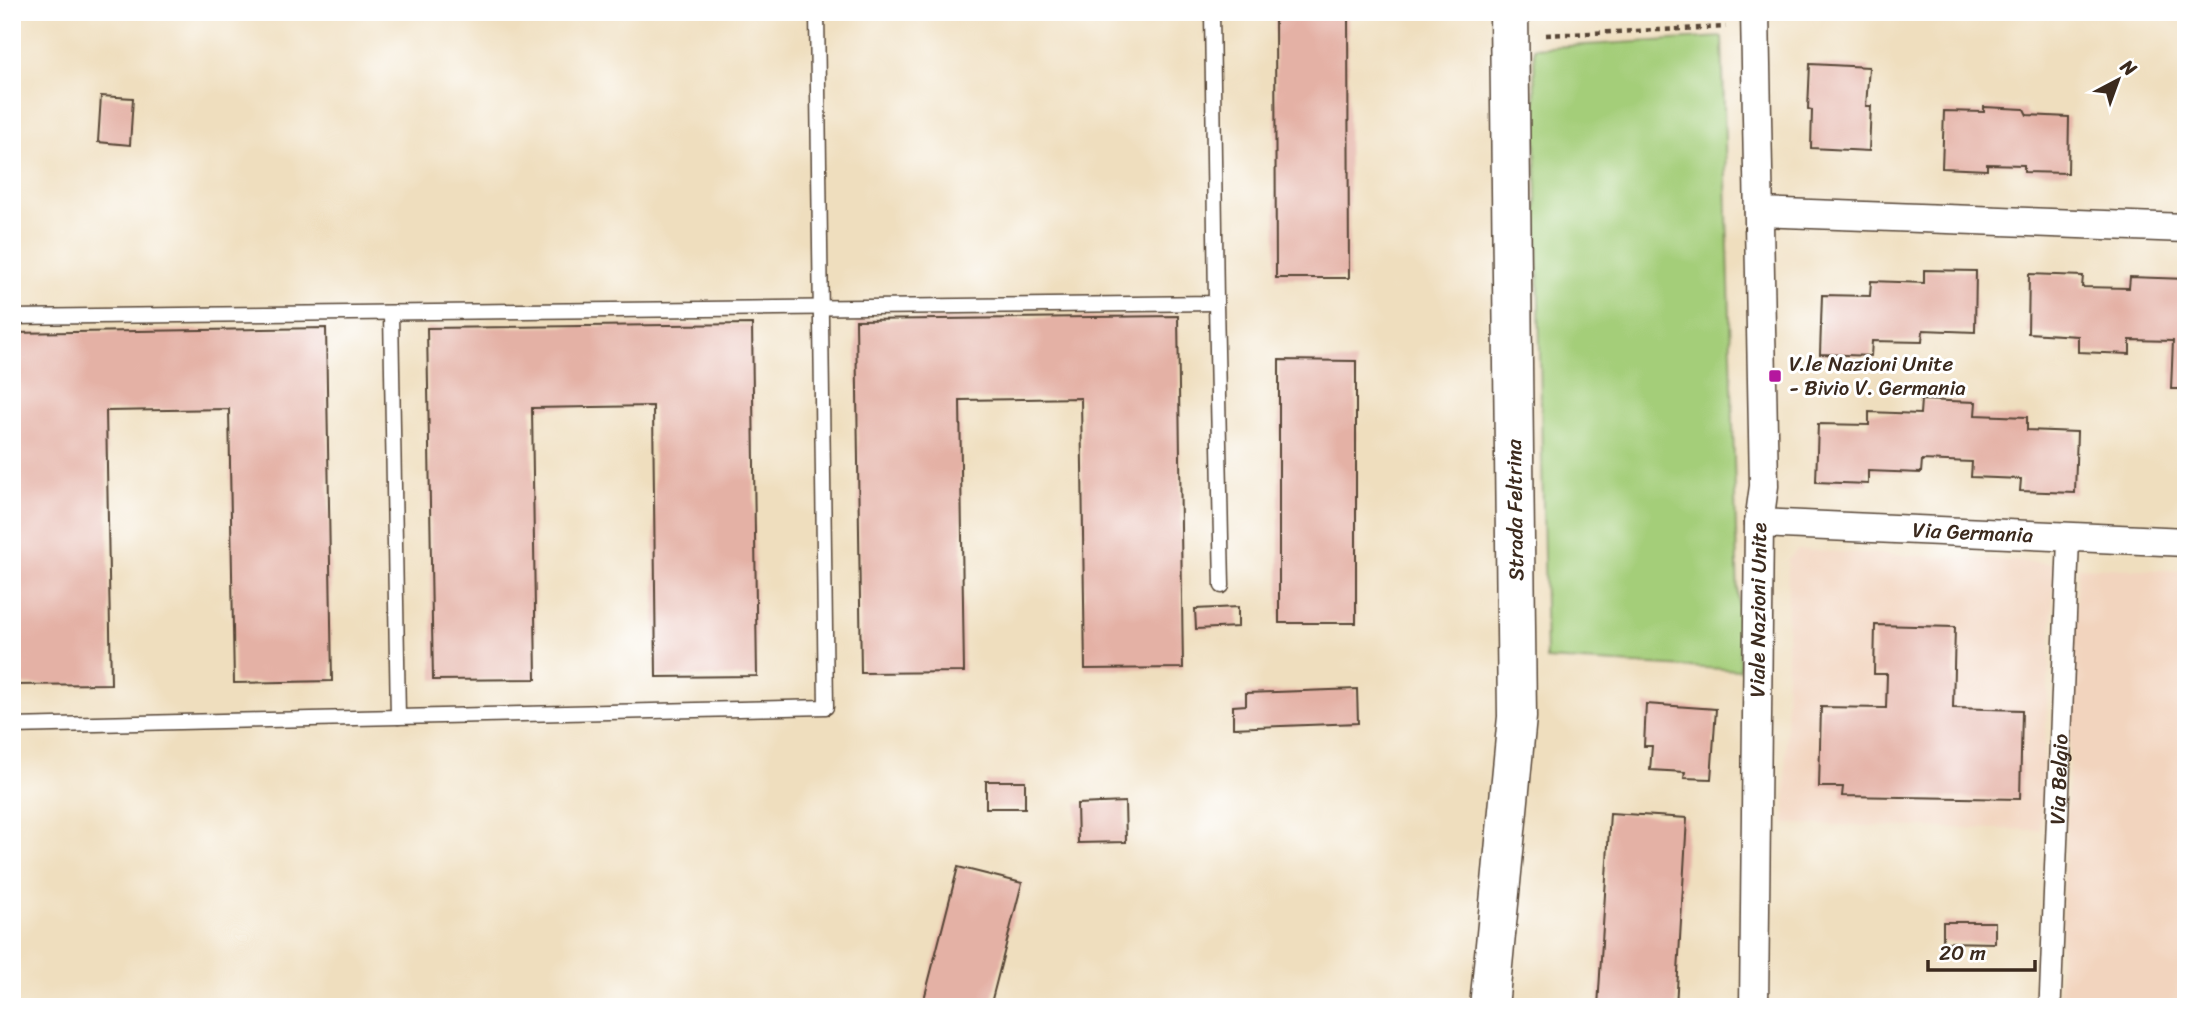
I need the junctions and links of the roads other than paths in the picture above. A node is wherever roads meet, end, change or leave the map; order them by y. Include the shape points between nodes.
1 (817, 12) edge
2 (1212, 12) edge
3 (1756, 19) edge
4 (1510, 24) edge
5 (1759, 212) junction
6 (2186, 228) edge
7 (1216, 303) junction
8 (821, 308) junction
9 (391, 313) junction
10 (12, 317) edge
11 (1759, 523) junction
12 (2186, 542) edge
13 (2067, 552) dead end
14 (1222, 586) dead end
15 (397, 717) junction
16 (12, 726) edge
17 (1489, 1007) edge
18 (1754, 1007) edge
19 (2050, 1007) edge

1 - 8 lane
2 - 7 lane
3 - 5 street, Viale Nazioni Unite
4 - 17 main road, Strada Feltrina via 1517,717
5 - 6 street
5 - 11 street, Viale Nazioni Unite via 1764,486
7 - 8 lane
7 - 14 lane
8 - 9 lane
8 - 15 lane via 826,707
9 - 10 lane
9 - 15 lane
11 - 12 street, Via Germania
11 - 18 street, Viale Nazioni Unite
13 - 19 street, Via Belgio
15 - 16 lane

